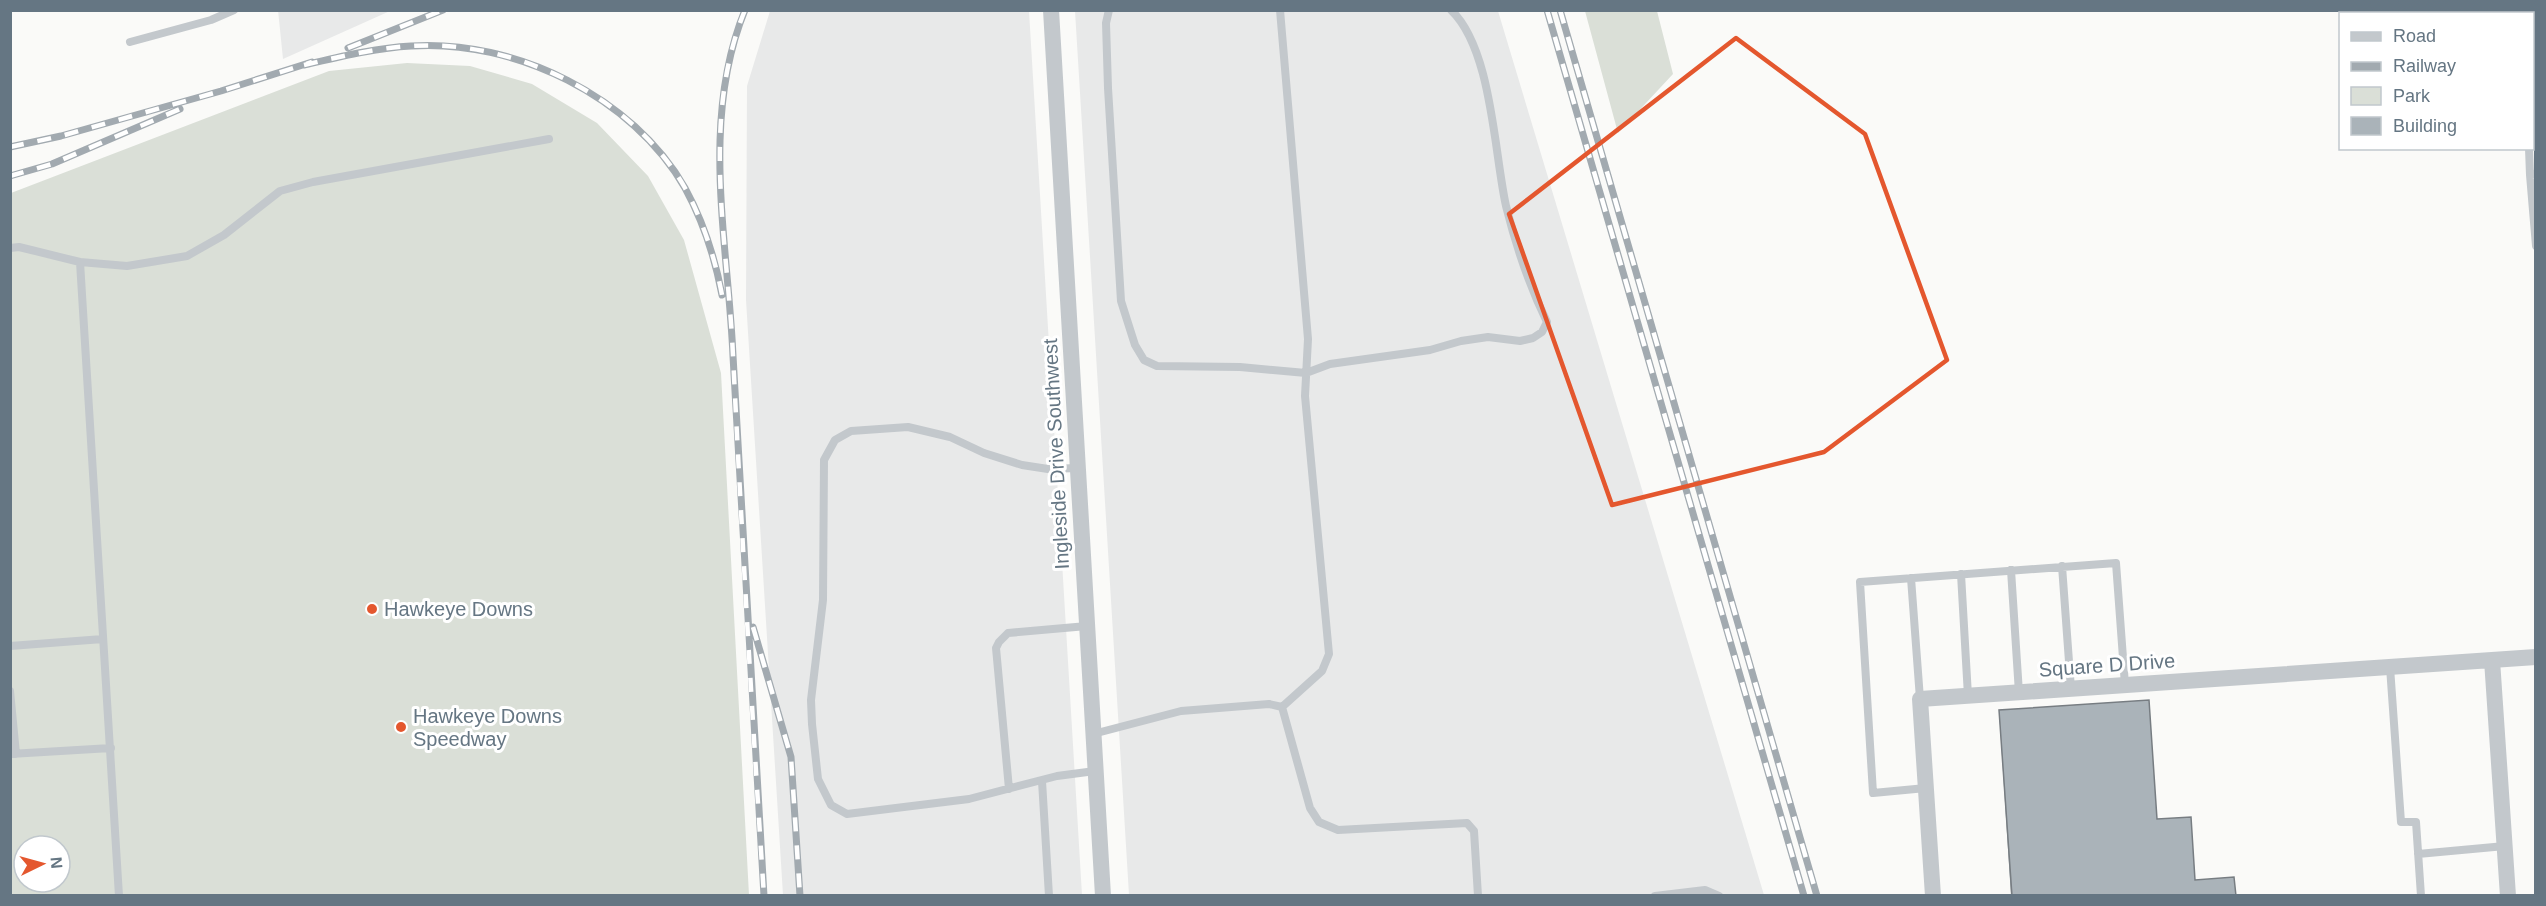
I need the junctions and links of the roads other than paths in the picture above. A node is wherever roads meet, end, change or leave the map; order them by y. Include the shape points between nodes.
1 (234, 10) edge
2 (1051, 10) edge
3 (1110, 10) edge
4 (1280, 10) edge
5 (1451, 10) edge
6 (129, 42) dead end
7 (549, 139) dead end
8 (2529, 150) edge
9 (2533, 175) edge
10 (2535, 246) edge
11 (10, 248) edge
12 (80, 262) junction
13 (1306, 373) junction
14 (1078, 468) junction
15 (2062, 567) junction
16 (2011, 570) junction
17 (1961, 574) junction
18 (1911, 578) junction
19 (1087, 626) junction
20 (103, 639) junction
21 (10, 646) edge
22 (2535, 657) edge
23 (2492, 660) junction
24 (2390, 667) junction
25 (2125, 685) junction
26 (2071, 689) junction
27 (10, 691) edge
28 (2019, 693) junction
29 (1968, 696) junction
30 (1920, 699) junction
31 (1282, 707) junction
32 (1093, 734) junction
33 (111, 748) junction
34 (13, 754) edge
35 (1095, 771) junction
36 (1042, 781) junction
37 (1926, 788) junction
38 (1009, 789) junction
39 (2505, 846) junction
40 (2418, 854) junction
41 (119, 896) edge
42 (1049, 896) edge
43 (1103, 896) edge
44 (1478, 896) edge
45 (1655, 896) edge
46 (1719, 896) edge
47 (1933, 896) edge
48 (2421, 896) edge
49 (2508, 896) edge

1 - 6 lane
2 - 14 street, Ingleside Drive Southwest
3 - 13 lane via 1106,23 1108,88 1121,301 1135,345 1144,360 1157,366
4 - 13 lane via 1308,339
5 - 13 lane via 1473,42 1491,110 1519,256 1547,322 1542,332 1520,341 1488,337 1461,341 1430,350 1330,364
7 - 12 lane via 280,191 224,235 187,256 127,266
8 - 9 lane
9 - 10 lane
11 - 12 lane
12 - 20 lane
13 - 31 lane via 1329,654 1322,671
14 - 19 street, Ingleside Drive Southwest
14 - 38 lane via 1022,465 950,437 908,427 851,431 836,440 824,460 823,600 811,700 818,779 831,805 847,814 969,799
15 - 16 lane
15 - 25 lane via 2116,563
15 - 26 lane
16 - 17 lane
16 - 28 lane
17 - 18 lane
17 - 29 lane
18 - 30 lane
18 - 37 lane via 1860,582 1873,793
19 - 32 street, Ingleside Drive Southwest
19 - 38 lane via 1008,633 996,648
20 - 21 lane
20 - 33 lane
22 - 23 street, Square D Drive
23 - 24 street, Square D Drive
23 - 39 street
24 - 25 street, Square D Drive
24 - 40 lane via 2401,822 2416,822
25 - 26 street, Square D Drive
26 - 28 street, Square D Drive
27 - 34 lane
28 - 29 street, Square D Drive
29 - 30 street, Square D Drive
30 - 37 street
31 - 32 lane via 1269,704 1181,711
31 - 44 lane via 1310,808 1319,822 1338,830 1467,823 1474,831
32 - 35 street, Ingleside Drive Southwest
33 - 34 lane
33 - 41 lane
35 - 36 lane
35 - 43 street, Ingleside Drive Southwest
36 - 38 lane
36 - 42 lane
37 - 47 street
39 - 40 lane
39 - 49 street
40 - 48 lane
45 - 46 lane via 1705,890

